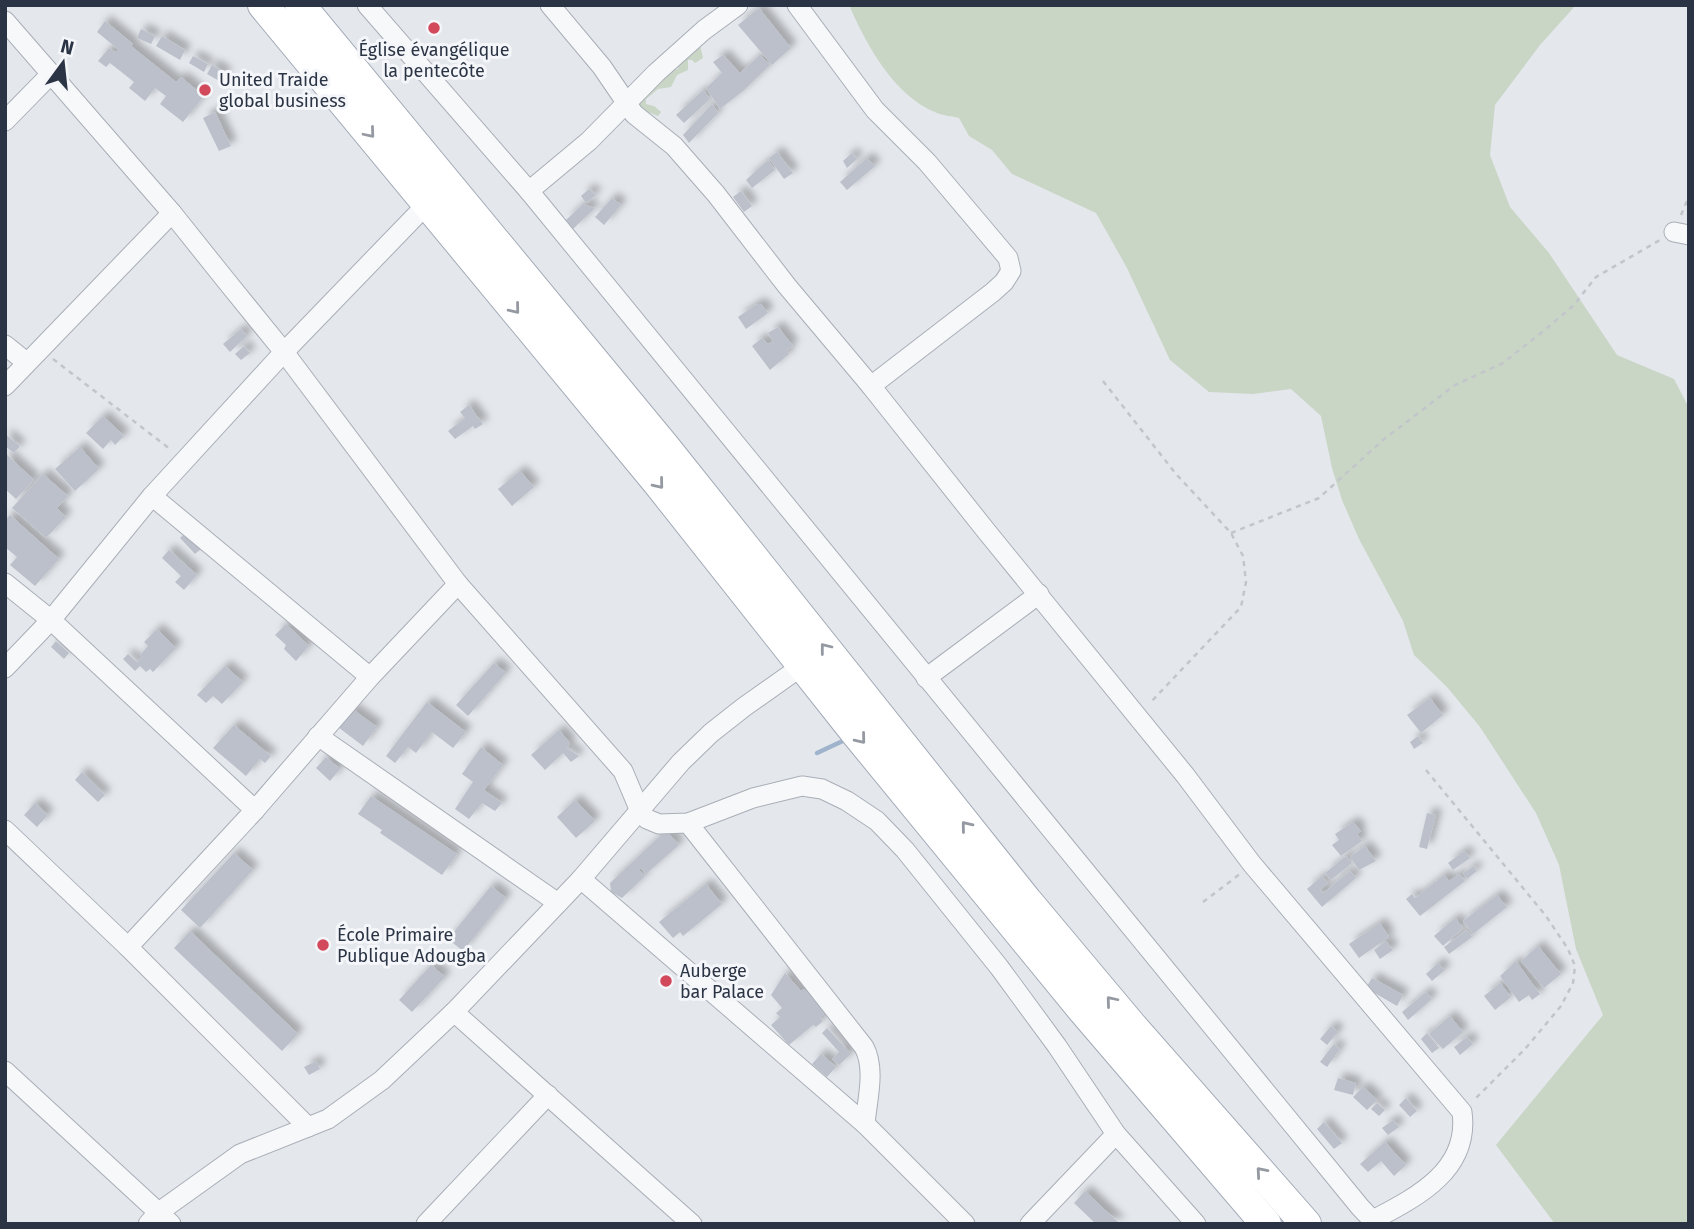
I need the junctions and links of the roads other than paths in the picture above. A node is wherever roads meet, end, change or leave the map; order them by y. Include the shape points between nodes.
1 (263, 5) edge
2 (300, 5) edge
3 (367, 5) edge
4 (550, 5) edge
5 (738, 5) edge
6 (797, 5) edge
7 (5, 22) edge
8 (51, 74) junction
9 (626, 105) junction
10 (5, 121) edge
11 (528, 191) junction
12 (428, 203) junction
13 (172, 213) junction
14 (5, 345) edge
15 (284, 352) junction
16 (33, 355) junction
17 (5, 386) edge
18 (871, 386) junction
19 (152, 496) junction
20 (5, 583) edge
21 (458, 584) junction
22 (1039, 594) junction
23 (51, 620) junction
24 (802, 666) junction
25 (5, 668) edge
26 (370, 677) junction
27 (926, 678) junction
28 (318, 736) junction
29 (256, 810) junction
30 (640, 811) junction
31 (688, 823) junction
32 (5, 830) edge
33 (581, 879) junction
34 (558, 903) junction
35 (128, 947) junction
36 (454, 1012) junction
37 (5, 1072) edge
38 (548, 1095) junction
39 (865, 1124) junction
40 (308, 1127) junction
41 (1115, 1134) junction
42 (160, 1220) edge
43 (680, 1220) edge
44 (1375, 1222) edge
45 (426, 1224) edge
46 (965, 1224) edge
47 (1030, 1224) edge
48 (1196, 1224) edge
49 (1266, 1224) edge
50 (1306, 1224) edge

1 -> 12 main road
50 -> 2 main road via 1027,901 665,447
3 - 11 street
4 - 9 street via 602,67
5 - 9 street via 704,30
6 - 18 street via 875,110 927,162 1008,258 1011,271 993,292
7 - 8 street
8 - 10 street
8 - 13 street
9 - 11 street
9 - 18 street via 702,177
11 - 27 street
12 - 15 street
12 -> 24 main road
13 - 15 street
13 - 16 street
14 - 16 street
15 - 19 street
15 - 21 street
16 - 17 street
18 - 22 street
19 - 23 street
19 - 26 street
20 - 23 street
21 - 26 street
21 - 30 street via 623,771
22 - 27 street
22 - 44 street via 1252,864 1462,1112 1461,1142 1443,1175
23 - 25 street
23 - 29 street
24 - 30 street via 711,733
24 -> 49 main road via 1081,1009
26 - 28 street
27 - 44 street
28 - 29 street
28 - 34 street
29 - 35 street
30 - 31 street via 659,824
30 - 33 street
31 - 39 street via 864,1046 870,1070
31 - 41 street via 753,798 802,786 822,789 877,821 999,967
32 - 35 street
33 - 34 street
33 - 39 street
34 - 36 street
35 - 40 street
36 - 38 street
36 - 40 street via 382,1080 328,1119
37 - 42 street
38 - 43 street
38 - 45 street
39 - 46 street
40 - 42 street via 240,1154
41 - 47 street
41 - 48 street

